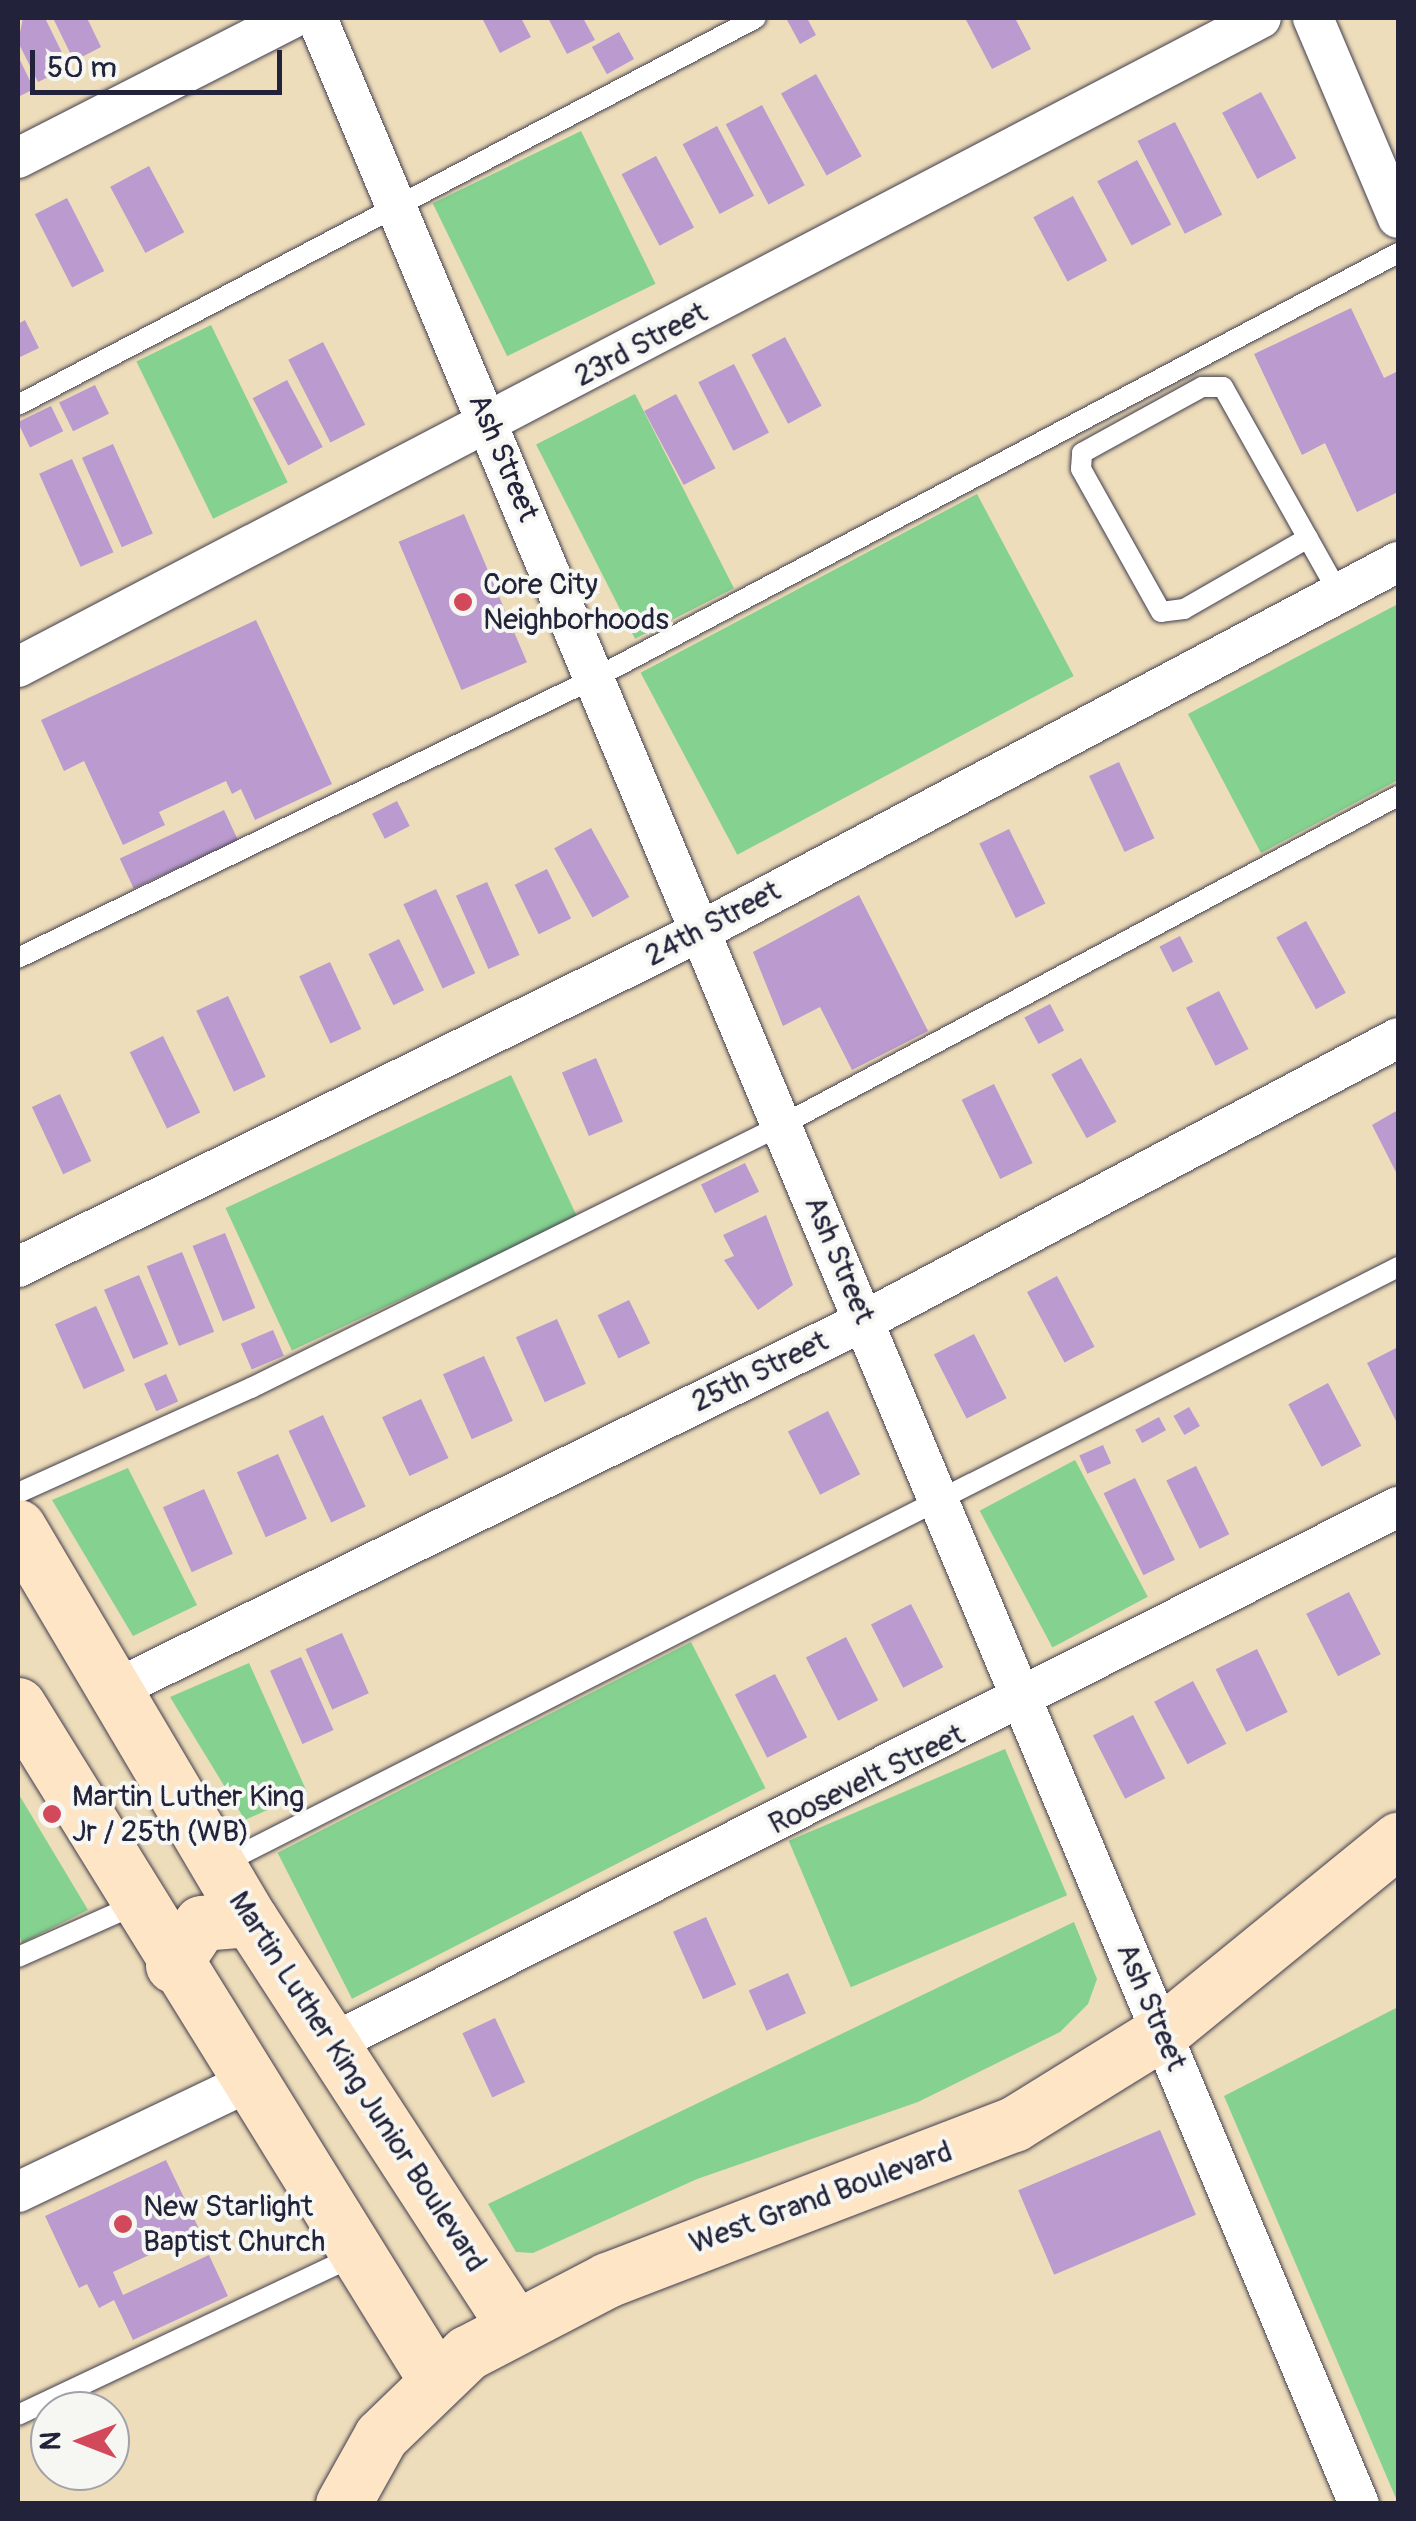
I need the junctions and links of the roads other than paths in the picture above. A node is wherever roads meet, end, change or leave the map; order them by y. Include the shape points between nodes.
1 (293, 18) edge
2 (316, 18) edge
3 (756, 18) edge
4 (1261, 18) edge
5 (1313, 18) edge
6 (18, 158) edge
7 (399, 212) junction
8 (1398, 218) edge
9 (1398, 253) edge
10 (18, 405) edge
11 (490, 426) junction
12 (1308, 538) junction
13 (1398, 562) edge
14 (1340, 594) junction
15 (18, 667) edge
16 (595, 678) junction
17 (1398, 796) edge
18 (701, 932) junction
19 (18, 958) edge
20 (1398, 1038) edge
21 (782, 1125) junction
22 (18, 1267) edge
23 (1398, 1267) edge
24 (864, 1321) junction
25 (18, 1493) edge
26 (938, 1500) junction
27 (1398, 1507) edge
28 (18, 1527) edge
29 (114, 1690) junction
30 (1023, 1702) junction
31 (22, 1722) edge
32 (181, 1806) junction
33 (1398, 1840) edge
34 (105, 1850) junction
35 (218, 1866) junction
36 (1398, 1882) edge
37 (136, 1904) junction
38 (1324, 1908) junction
39 (250, 1919) junction
40 (18, 1957) edge
41 (173, 1964) junction
42 (1162, 2033) junction
43 (331, 2044) junction
44 (247, 2083) junction
45 (18, 2192) edge
46 (356, 2255) junction
47 (514, 2325) junction
48 (434, 2377) junction
49 (18, 2415) edge
50 (344, 2504) edge
51 (1359, 2504) edge

1 - 6 street
2 - 7 street, Ash Street
3 - 7 lane
4 - 11 street, 23rd Street
5 - 8 street
7 - 10 lane
7 - 11 street, Ash Street
9 - 16 lane
11 - 15 street, 23rd Street
11 - 16 street, Ash Street
12 - 12 lane via 1223,387 1202,387 1082,453 1082,469 1162,612 1184,609
12 - 14 lane
13 - 14 street, 24th Street
14 - 18 street, 24th Street
16 - 18 street, Ash Street
16 - 19 lane
17 - 21 lane
18 - 21 street, Ash Street
18 - 22 street, 24th Street
20 - 24 street, 25th Street
21 - 24 street, Ash Street
21 - 25 lane via 251,1388
23 - 26 lane
24 - 26 street, Ash Street
24 - 29 street, 25th Street
26 - 30 street, Ash Street
26 - 35 lane
27 - 30 street, Roosevelt Street
28 - 29 main road, Martin Luther King Junior Boulevard
29 - 32 main road, Martin Luther King Junior Boulevard
30 - 42 street, Ash Street
30 - 43 street, Roosevelt Street
31 - 34 main road
32 - 34 main road via 161,1850
32 - 35 main road, Martin Luther King Junior Boulevard
33 - 38 main road, West Grand Boulevard
34 - 37 main road
35 - 39 main road, Martin Luther King Junior Boulevard
36 - 38 main road, West Grand Boulevard
37 - 40 lane
37 - 41 main road
38 - 42 main road, West Grand Boulevard
39 - 41 main road via 201,1922
39 - 43 main road, Martin Luther King Junior Boulevard
41 - 44 main road
42 - 47 main road, West Grand Boulevard via 1014,2124 672,2253
42 - 51 street, Ash Street
43 - 47 main road, Martin Luther King Junior Boulevard
44 - 45 street
44 - 46 main road
46 - 48 main road
46 - 49 lane
47 - 48 main road, West Grand Boulevard
48 - 50 main road, West Grand Boulevard via 380,2436

